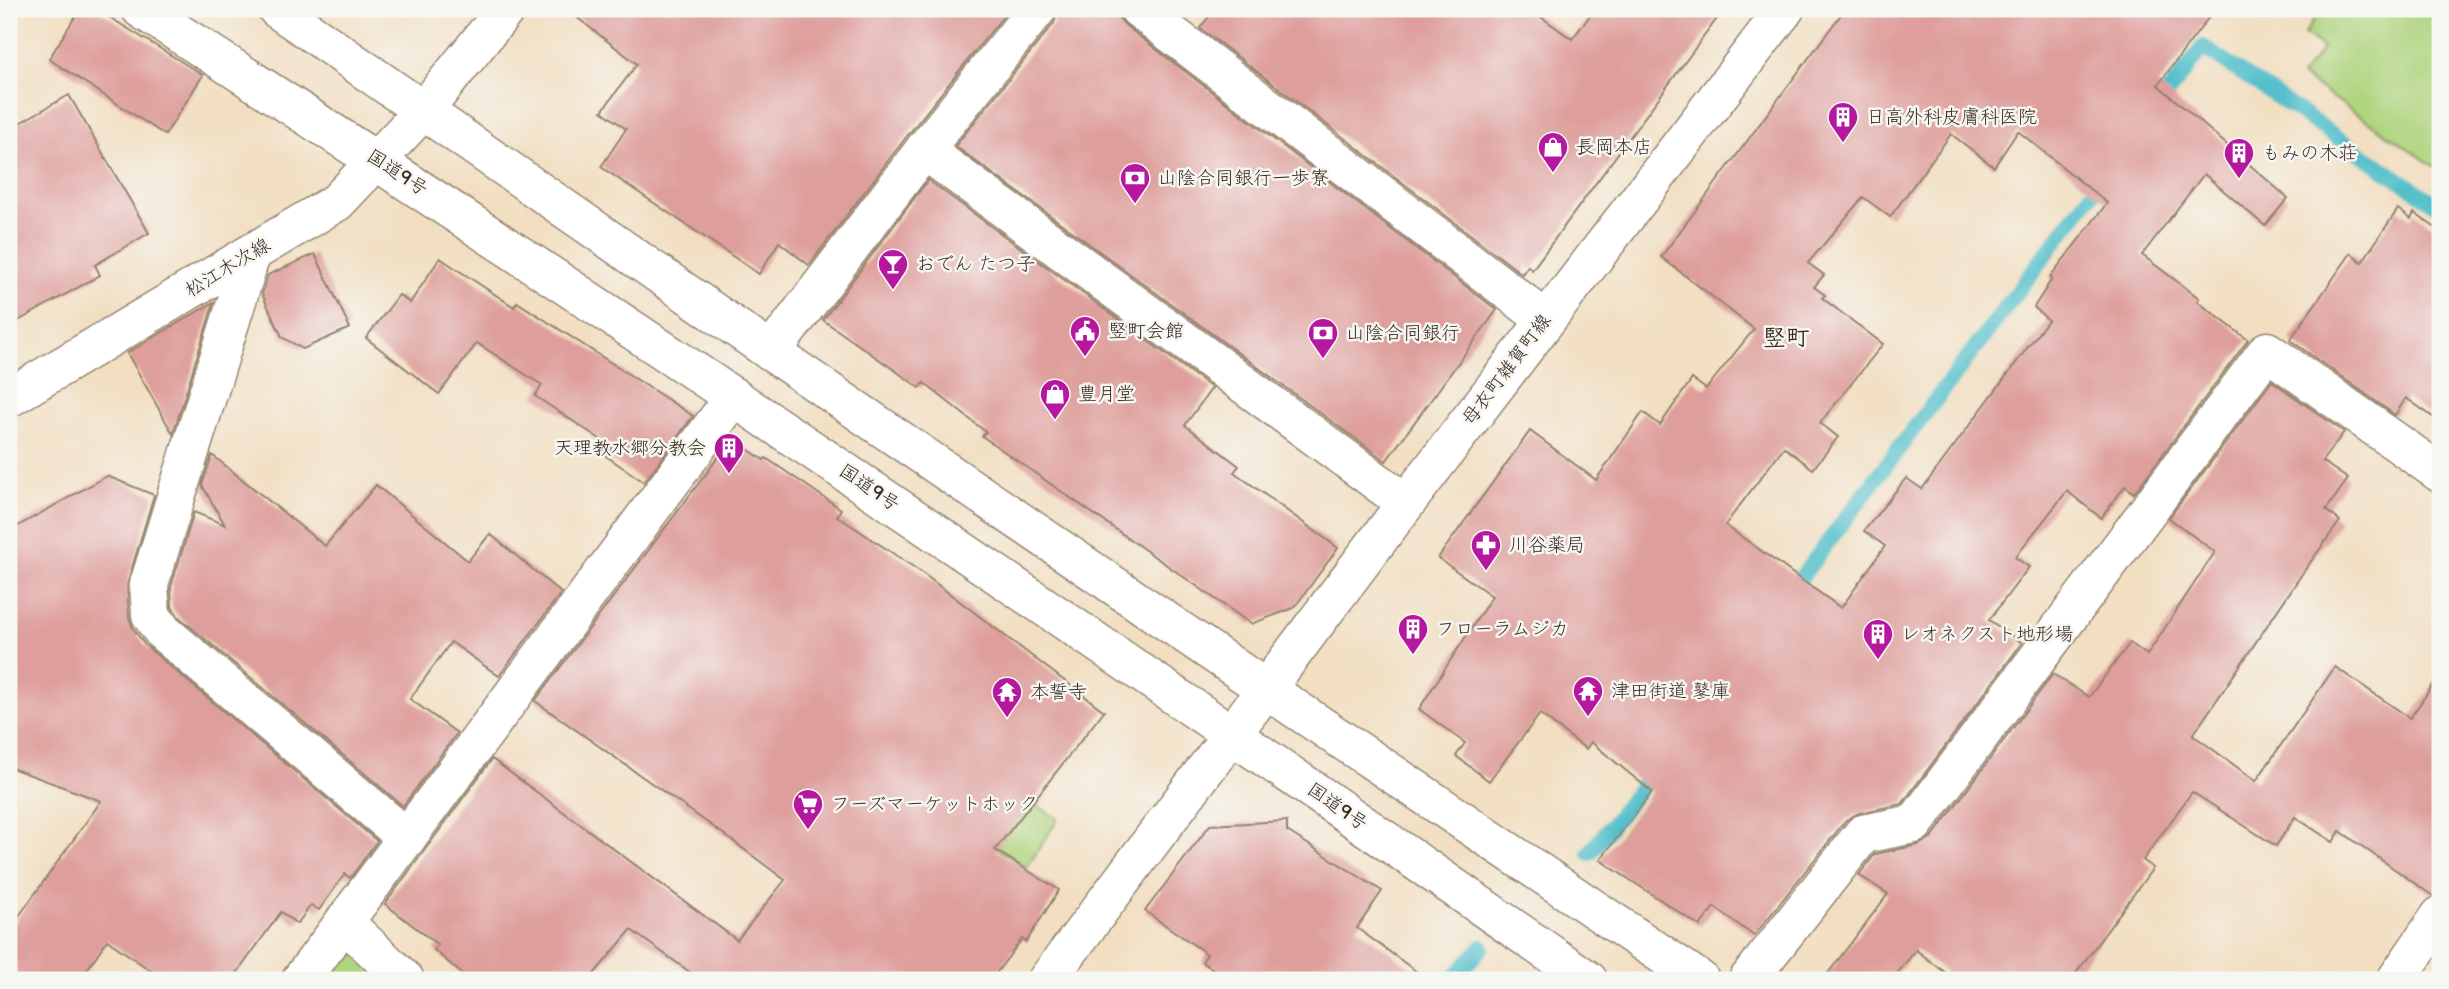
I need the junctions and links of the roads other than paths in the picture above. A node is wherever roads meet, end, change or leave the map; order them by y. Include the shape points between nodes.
1 (141, 9) edge
2 (276, 9) edge
3 (506, 9) edge
4 (1037, 9) edge
5 (1139, 9) edge
6 (1786, 9) edge
7 (424, 110) junction
8 (923, 150) junction
9 (378, 160) junction
10 (251, 255) junction
11 (1546, 320) junction
12 (771, 352) junction
13 (734, 397) junction
14 (9, 398) edge
15 (2440, 473) edge
16 (1406, 503) junction
17 (1266, 689) junction
18 (1232, 734) junction
19 (407, 838) junction
20 (2440, 916) edge
21 (344, 922) junction
22 (301, 980) edge
23 (405, 980) edge
24 (1047, 980) edge
25 (1588, 980) edge
26 (1700, 980) edge
27 (1748, 980) edge
28 (2396, 980) edge

1 - 9 main road, 国道9号
2 - 7 main road
3 - 7 main road, 松江木次線
4 - 8 main road
5 - 11 main road
6 - 11 main road, 母衣町雑賀町線
7 - 9 main road, 松江木次線
7 - 12 main road
8 - 12 main road
8 - 16 main road
9 - 10 main road, 松江木次線 via 337,202
9 - 13 main road, 国道9号
10 - 14 main road, 松江木次線
10 - 19 main road via 149,584 151,615 163,632
11 - 16 main road, 母衣町雑賀町線
12 - 17 main road
13 - 18 main road, 国道9号
13 - 19 main road
15 - 27 main road via 2267,351 1914,824 1863,834
16 - 17 main road, 母衣町雑賀町線
17 - 18 main road, 母衣町雑賀町線
17 - 26 main road
18 - 24 main road, 母衣町雑賀町線
18 - 25 main road, 国道9号
19 - 21 main road
20 - 28 main road
21 - 22 main road
21 - 23 main road

